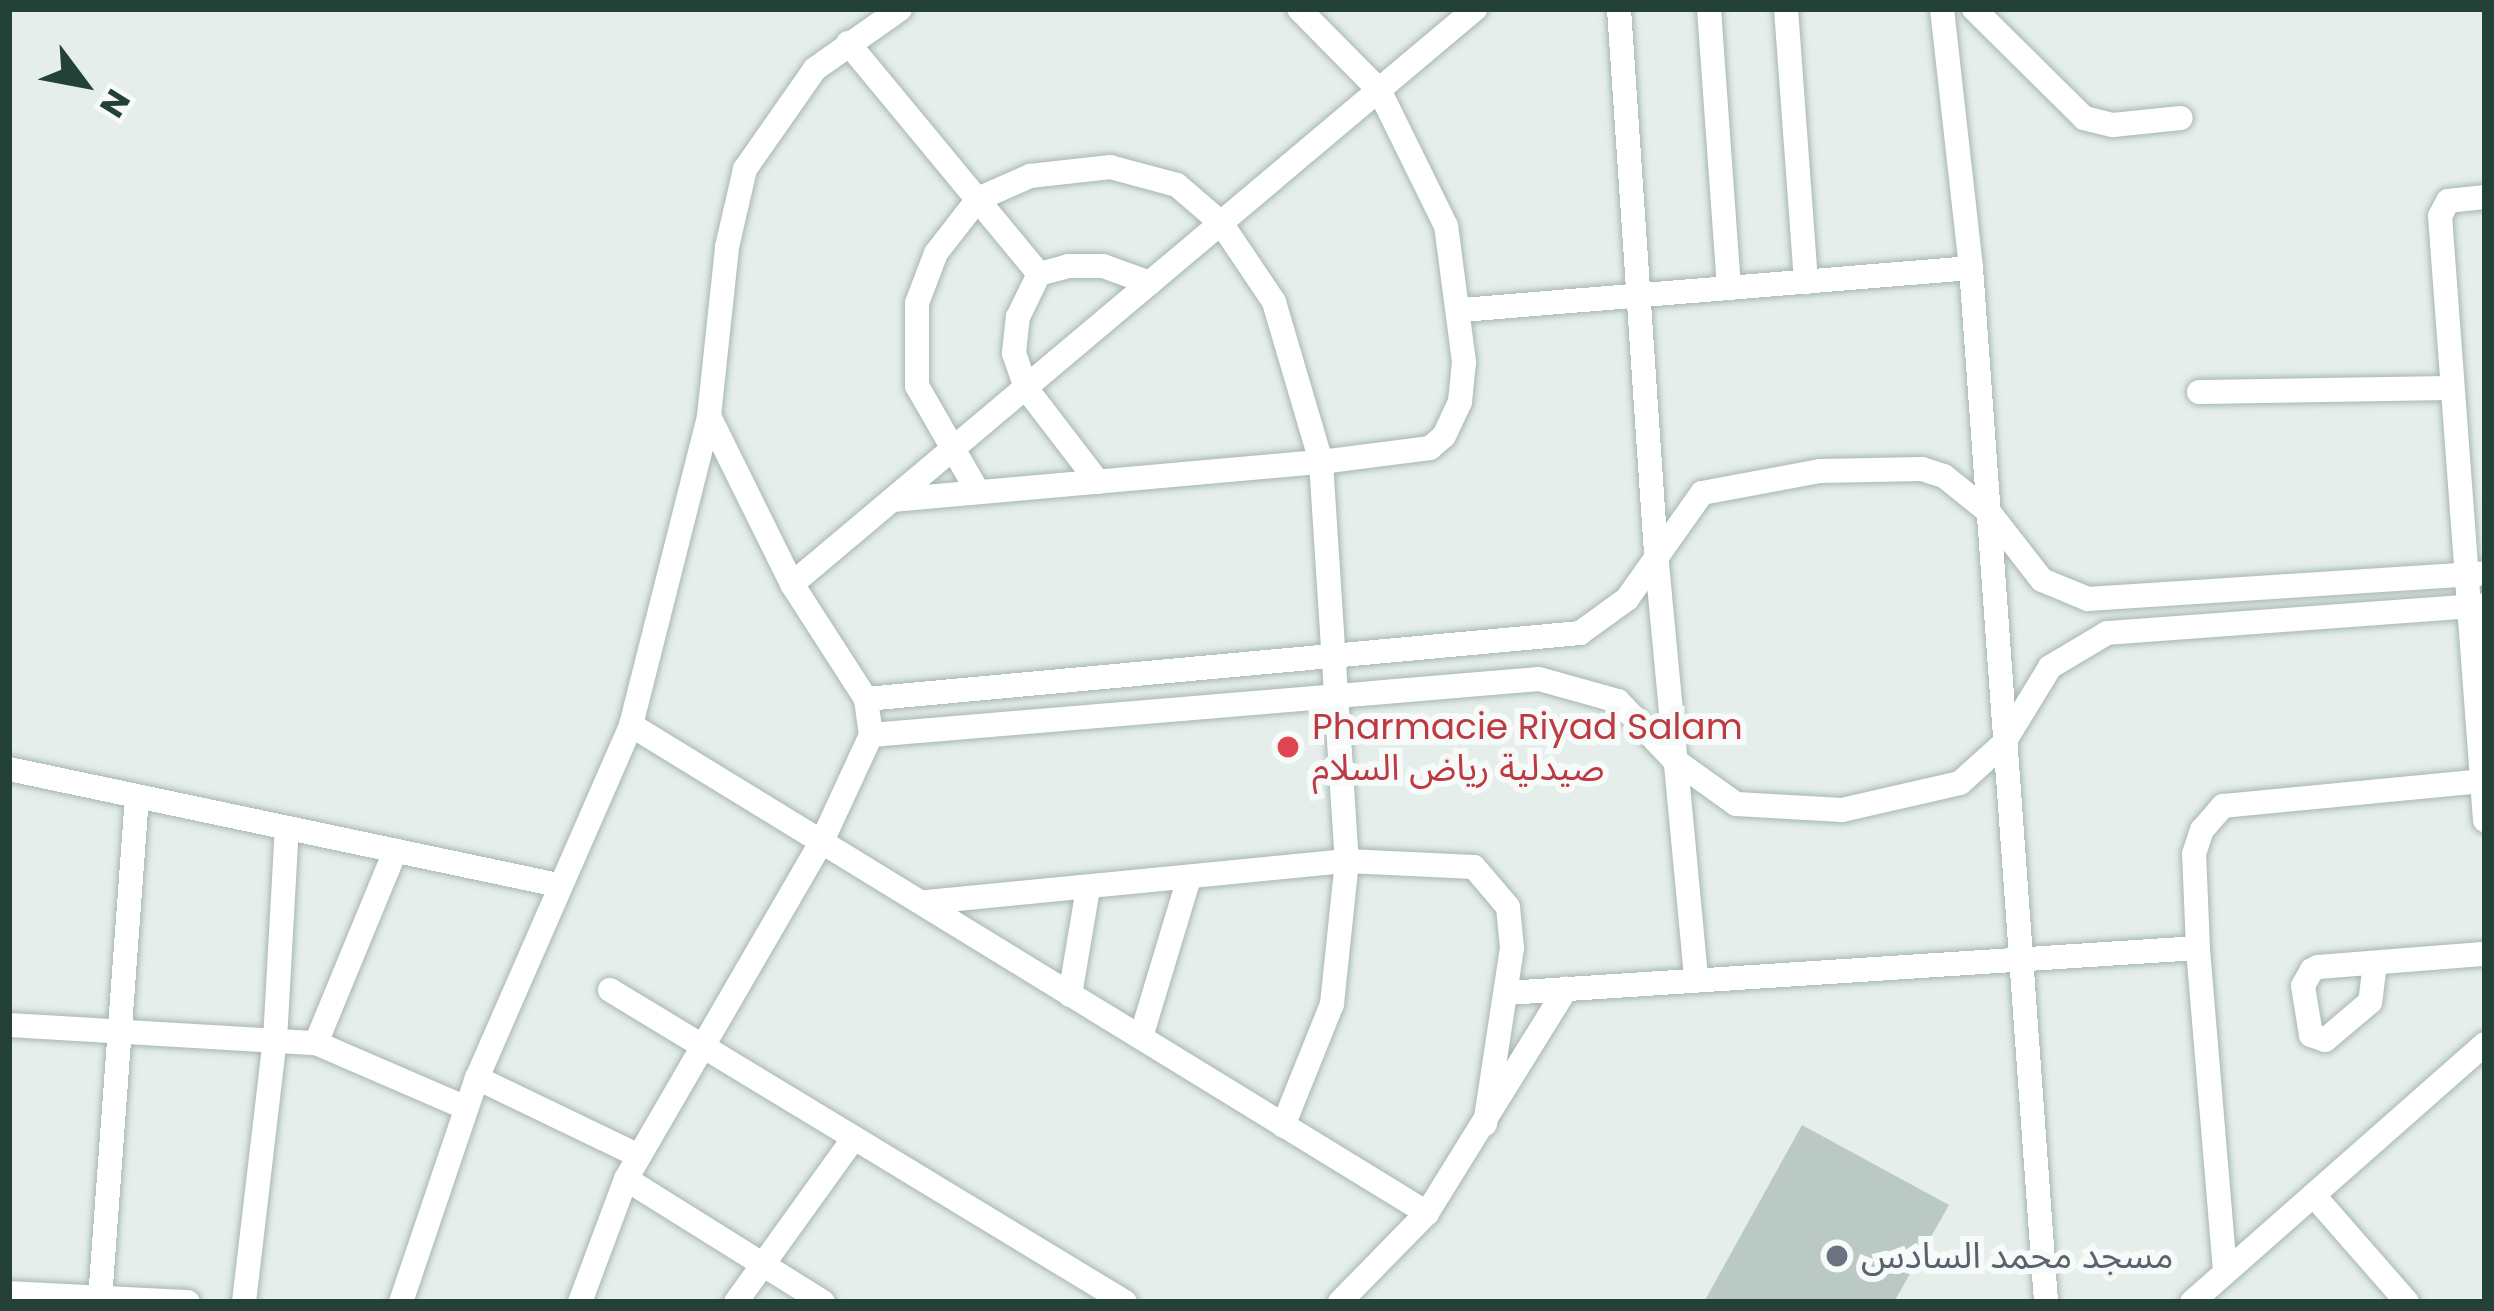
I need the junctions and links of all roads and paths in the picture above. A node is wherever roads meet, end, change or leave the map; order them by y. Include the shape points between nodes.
1 (900, 9) edge
2 (1299, 9) edge
3 (1475, 9) edge
4 (1619, 9) edge
5 (1709, 9) edge
6 (1786, 9) edge
7 (1942, 9) edge
8 (1975, 9) edge
9 (848, 43) junction
10 (1379, 90) junction
11 (2181, 118) dead end
12 (2485, 197) edge
13 (978, 199) junction
14 (1221, 223) junction
15 (1971, 268) junction
16 (1039, 274) junction
17 (1806, 282) junction
18 (1150, 283) junction
19 (1730, 288) junction
20 (1636, 296) junction
21 (1462, 310) junction
22 (1025, 388) junction
23 (2452, 388) junction
24 (2199, 392) dead end
25 (709, 416) junction
26 (952, 449) junction
27 (1322, 462) junction
28 (1098, 482) junction
29 (979, 492) junction
30 (892, 500) junction
31 (1989, 512) junction
32 (1656, 553) junction
33 (2478, 573) edge
34 (792, 584) junction
35 (2480, 605) edge
36 (1335, 659) junction
37 (1337, 693) junction
38 (866, 699) junction
39 (631, 724) junction
40 (871, 735) junction
41 (2002, 745) junction
42 (1673, 759) junction
43 (9, 769) edge
44 (2482, 781) edge
45 (137, 796) junction
46 (2485, 820) edge
47 (287, 828) junction
48 (823, 839) junction
49 (395, 851) junction
50 (1347, 861) junction
51 (1189, 878) junction
52 (558, 885) junction
53 (1088, 890) junction
54 (928, 902) junction
55 (2198, 948) junction
56 (2485, 954) edge
57 (2023, 959) junction
58 (2375, 963) dead end
59 (1696, 980) junction
60 (1566, 989) junction
61 (610, 990) dead end
62 (1507, 992) junction
63 (1070, 995) junction
64 (9, 1025) edge
65 (120, 1031) junction
66 (1141, 1037) junction
67 (275, 1040) junction
68 (316, 1043) junction
69 (2485, 1044) edge
70 (705, 1048) junction
71 (477, 1078) junction
72 (466, 1108) junction
73 (1484, 1124) junction
74 (1282, 1126) junction
75 (854, 1138) junction
76 (639, 1156) junction
77 (626, 1179) junction
78 (2316, 1198) junction
79 (1427, 1214) junction
80 (761, 1264) junction
81 (2225, 1271) junction
82 (9, 1293) edge
83 (1091, 1293) edge
84 (100, 1299) junction
85 (188, 1302) edge
86 (244, 1302) edge
87 (401, 1302) edge
88 (580, 1302) edge
89 (736, 1302) edge
90 (823, 1302) edge
91 (1125, 1302) edge
92 (1340, 1302) edge
93 (2046, 1302) edge
94 (2192, 1302) edge
95 (2407, 1302) edge

1 - 9 street
2 - 10 street
3 - 10 street
4 - 20 street
5 - 19 street
6 - 17 street
7 - 15 street
8 - 11 street via 2084,118 2113,125
9 - 13 street
9 - 25 street via 814,69 745,170 727,247
10 - 14 street
10 - 21 street via 1431,184
12 - 23 street via 2450,200 2441,209
13 - 14 street via 1053,169 1110,167 1160,176
13 - 16 street
13 - 26 street via 936,253 915,318 917,386
14 - 18 street
14 - 27 street via 1284,324
15 - 17 street
15 - 31 street
16 - 18 street via 1085,264
16 - 22 street via 1015,336
17 - 19 street
18 - 22 street
19 - 20 street
20 - 21 street
20 - 32 street
21 - 27 street via 1460,402 1444,436 1430,448
22 - 26 street
22 - 28 street
23 - 24 street
23 - 33 street
25 - 34 street
25 - 39 street
26 - 29 street
26 - 30 street
27 - 28 street
27 - 36 street
28 - 29 street
29 - 30 street
30 - 34 street
31 - 32 street via 1964,488 1922,469 1760,478 1702,493
31 - 33 street via 2042,580 2088,599
31 - 41 street
32 - 36 street via 1627,599 1580,633
32 - 42 street
33 - 35 street
34 - 38 street
35 - 41 street via 2107,633 2050,668
35 - 44 street
36 - 37 street
36 - 38 street
37 - 40 street
37 - 42 street via 1574,683 1635,712
37 - 50 street
38 - 40 street
39 - 48 street
39 - 52 street
40 - 48 street
41 - 42 street via 1938,794 1842,810 1736,804
41 - 57 street
42 - 59 street
43 - 45 street
44 - 46 street
44 - 55 street via 2223,806 2194,854
45 - 47 street
45 - 65 street
47 - 49 street
47 - 67 street
48 - 54 street
48 - 70 street
49 - 52 street
49 - 68 street
50 - 51 street
50 - 62 street via 1474,867 1508,908
50 - 74 street via 1332,1004
51 - 53 street
51 - 66 street
52 - 71 street
53 - 54 street
53 - 63 street
54 - 63 street
55 - 57 street
55 - 81 street
56 - 58 street
57 - 59 street
57 - 93 street
59 - 60 street
60 - 62 street
60 - 73 street
61 - 70 street
62 - 73 street
63 - 66 street
64 - 65 street
65 - 67 street
65 - 84 street
66 - 74 street
67 - 68 street
67 - 86 street
68 - 72 street
69 - 78 street
70 - 75 street
70 - 76 street
71 - 72 street
71 - 76 street
72 - 87 street
73 - 79 street
74 - 79 street
75 - 80 street
75 - 83 street
76 - 77 street
77 - 80 street
77 - 88 street
78 - 81 street
78 - 95 street
79 - 92 street
80 - 89 street
80 - 90 street
81 - 94 street
82 - 84 street
83 - 91 street
84 - 85 street

